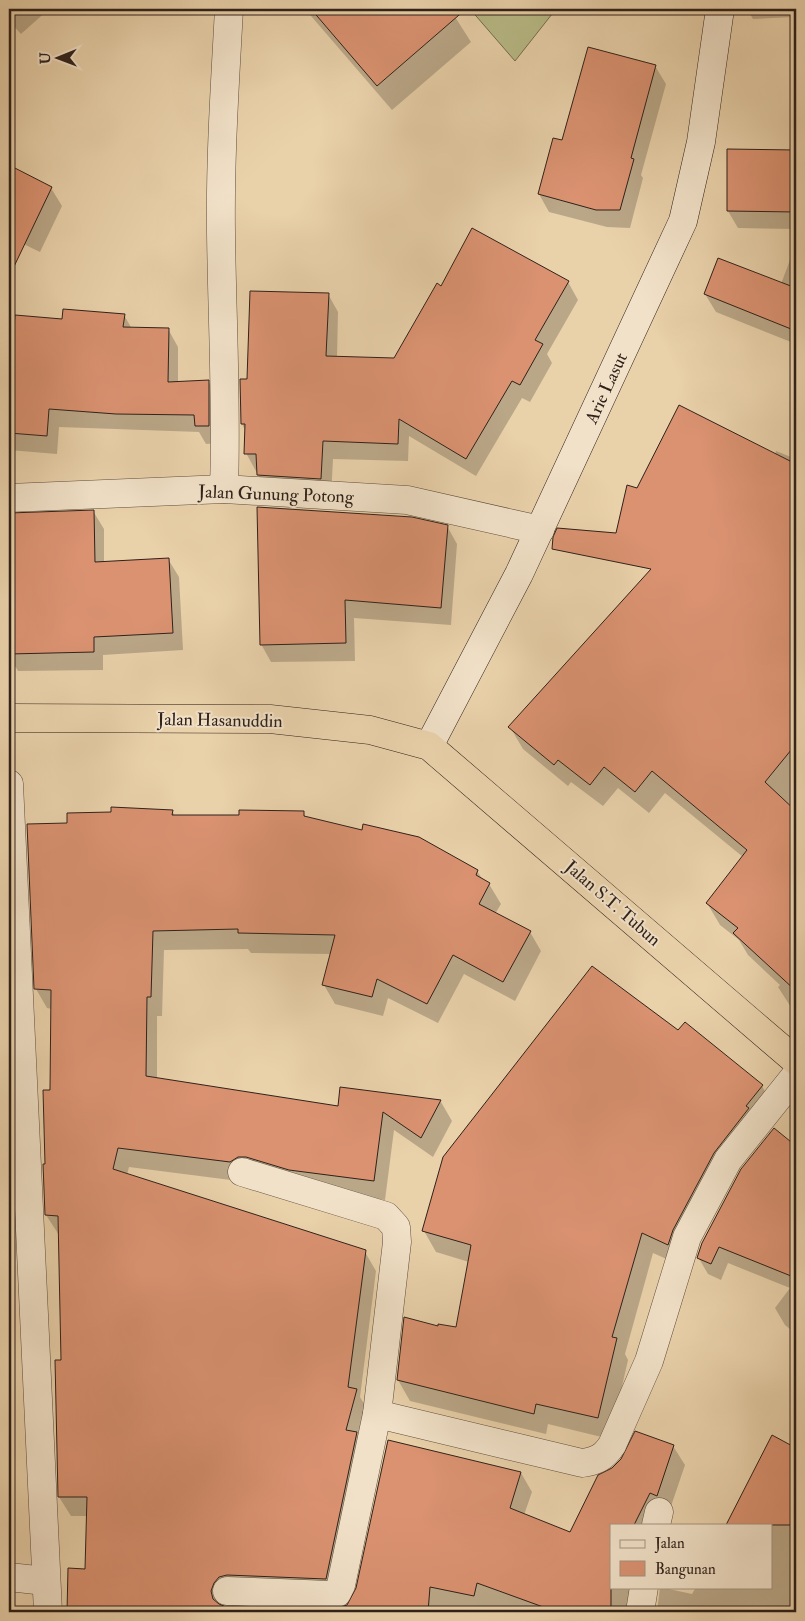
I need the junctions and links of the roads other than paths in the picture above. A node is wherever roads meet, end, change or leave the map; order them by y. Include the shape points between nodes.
1 (229, 9) edge
2 (720, 9) edge
3 (224, 489) junction
4 (9, 498) edge
5 (540, 530) junction
6 (9, 718) edge
7 (429, 746) junction
8 (9, 784) edge
9 (796, 1061) edge
10 (796, 1074) edge
11 (242, 1172) dead end
12 (377, 1414) junction
13 (9, 1577) edge
14 (45, 1580) junction
15 (644, 1588) edge
16 (227, 1591) dead end
17 (48, 1612) edge
18 (640, 1612) edge

1 - 3 street via 222,164
2 - 5 street, Arie Lasut via 701,142 683,221
3 - 4 street, Jalan Gunung Potong
3 - 5 street, Jalan Gunung Potong via 407,500
5 - 7 street, Arie Lasut
6 - 7 highway, Jalan Hasanuddin via 270,720 370,730
7 - 9 highway, Jalan S.T. Tubun
8 - 14 street
10 - 12 street via 728,1160 687,1237 649,1361 606,1454 594,1462 582,1462
11 - 12 street via 386,1216 396,1227 397,1242
12 - 16 street via 337,1593
13 - 14 street
14 - 17 street
15 - 18 street

